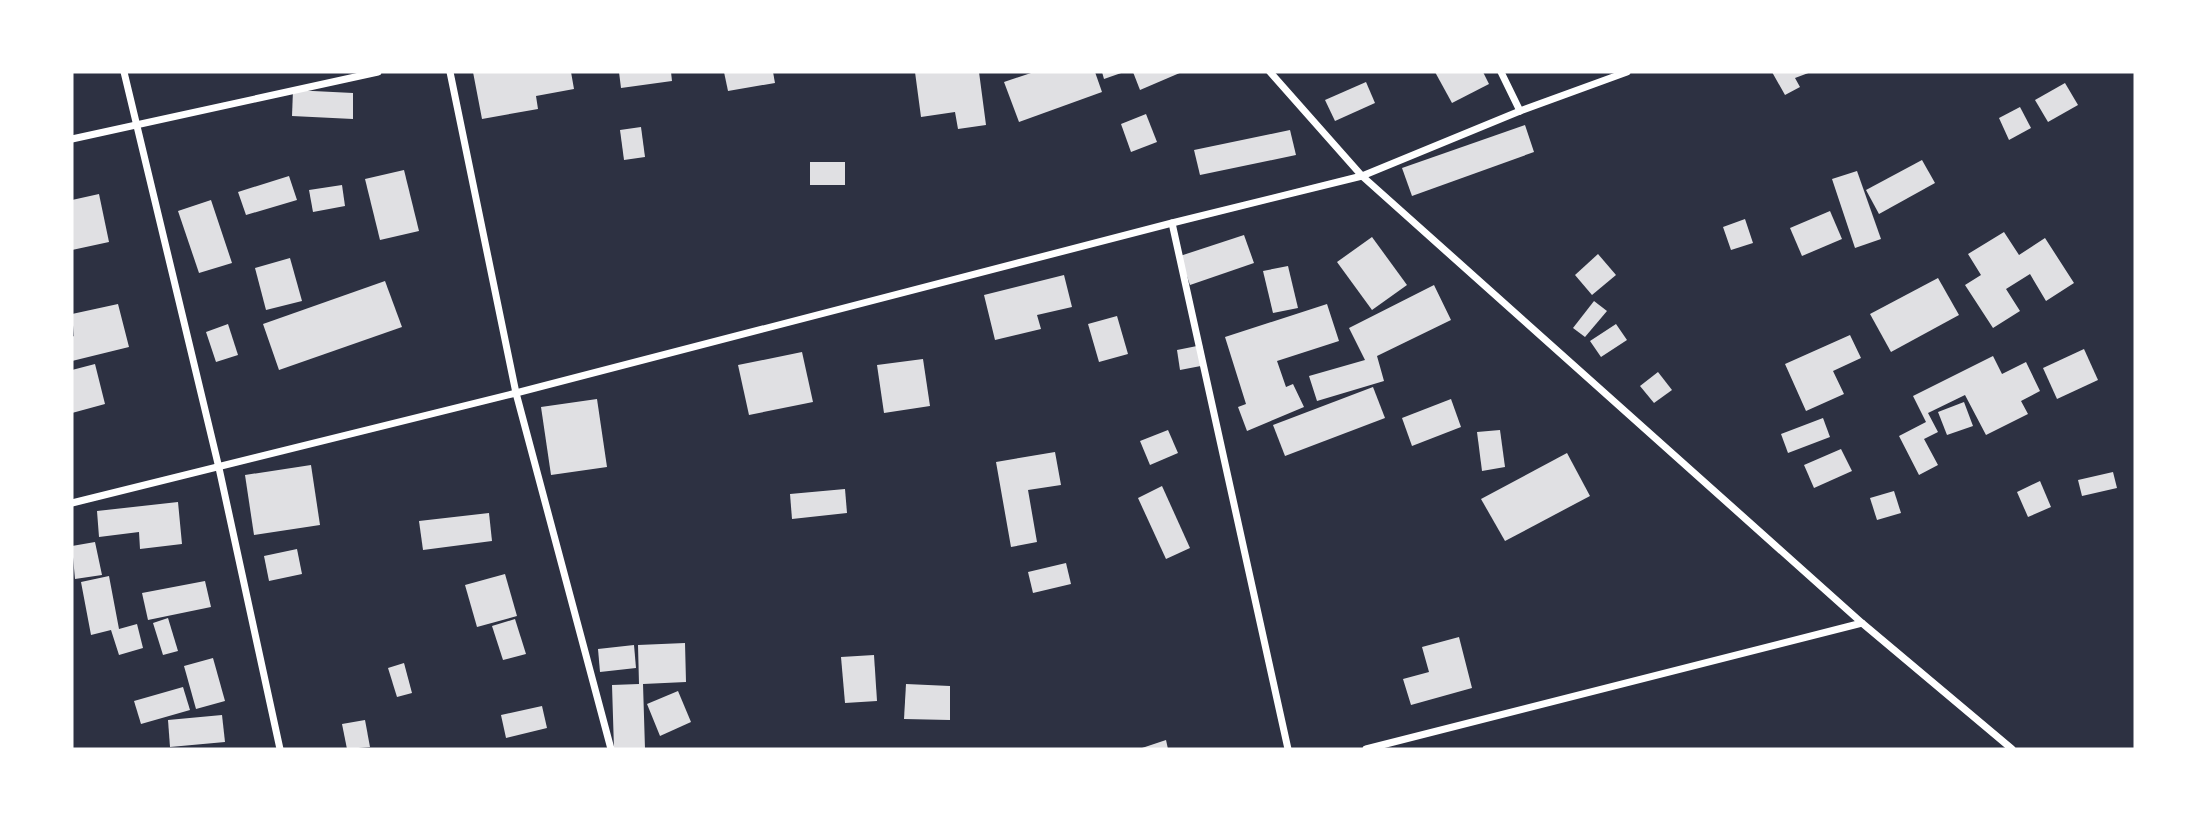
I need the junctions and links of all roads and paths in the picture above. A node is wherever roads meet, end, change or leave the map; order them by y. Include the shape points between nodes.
1 (124, 72) edge
2 (378, 72) edge
3 (450, 72) edge
4 (1270, 72) edge
5 (1501, 72) edge
6 (1627, 72) edge
7 (1520, 111) junction
8 (137, 125) junction
9 (72, 139) edge
10 (1362, 176) junction
11 (1172, 223) junction
12 (516, 393) junction
13 (219, 468) junction
14 (72, 503) edge
15 (1862, 623) junction
16 (280, 749) edge
17 (611, 749) edge
18 (1289, 749) edge
19 (1366, 749) edge
20 (2012, 749) edge

1 - 8 street
2 - 8 street
3 - 12 street
4 - 10 street
5 - 7 street
6 - 7 street
7 - 10 street
8 - 9 street
8 - 13 street
10 - 11 street
10 - 15 street
11 - 12 street
11 - 18 street
12 - 13 street
12 - 17 street
13 - 14 street
13 - 16 street
15 - 19 street
15 - 20 street

